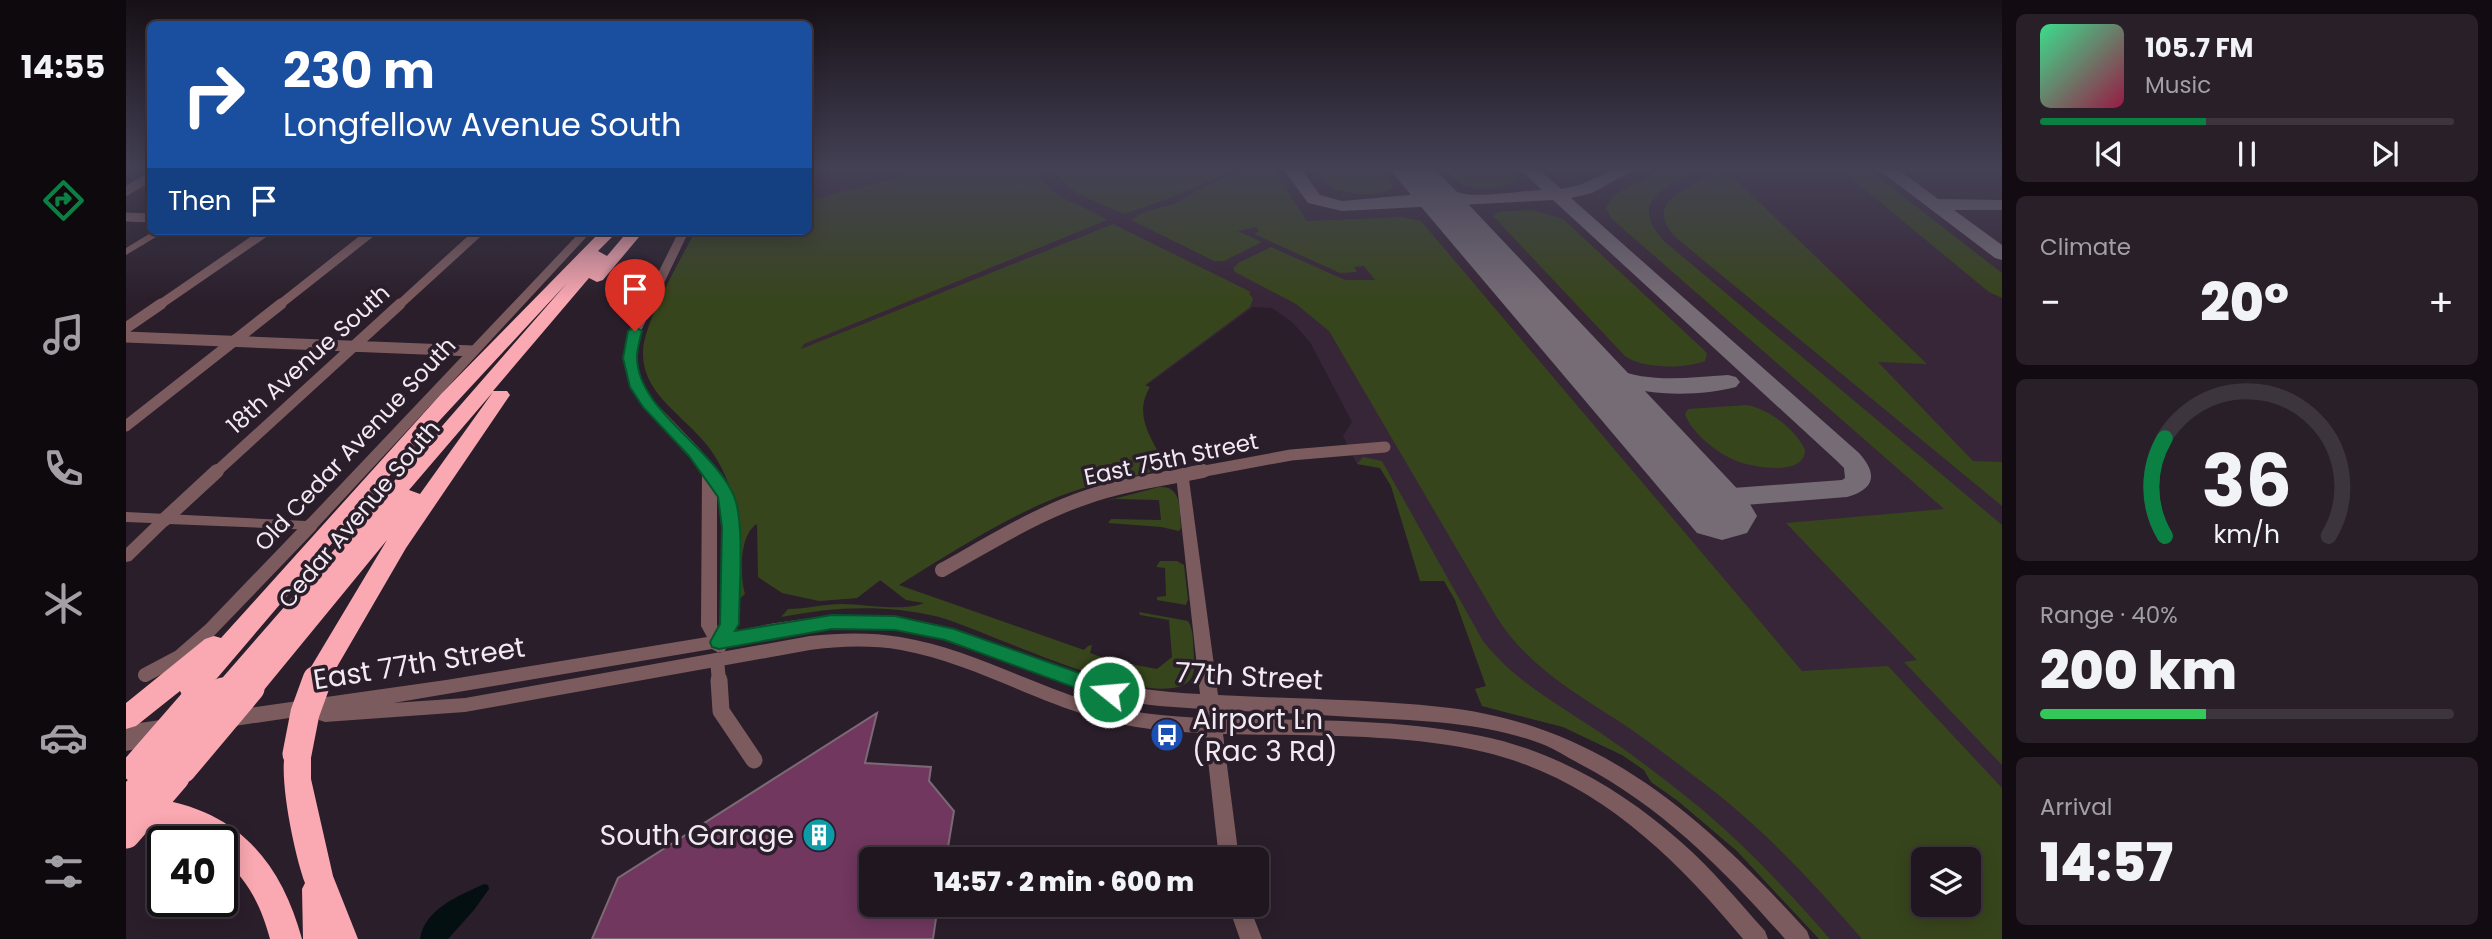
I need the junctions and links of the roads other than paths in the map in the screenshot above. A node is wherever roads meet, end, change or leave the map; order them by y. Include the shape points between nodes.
1 (126, 217) edge
2 (147, 218) edge
3 (154, 235) edge
4 (261, 235) edge
5 (368, 235) edge
6 (476, 235) edge
7 (583, 235) edge
8 (606, 235) edge
9 (618, 235) edge
10 (633, 235) edge
11 (682, 235) edge
12 (126, 252) edge
13 (126, 328) edge
14 (126, 337) edge
15 (233, 342) junction
16 (354, 346) junction
17 (473, 351) junction
18 (500, 395) junction
19 (126, 426) edge
20 (1385, 447) dead end
21 (1184, 475) junction
22 (126, 517) edge
23 (165, 519) junction
24 (339, 520) junction
25 (310, 526) junction
26 (126, 546) edge
27 (126, 556) edge
28 (942, 570) dead end
29 (718, 651) junction
30 (145, 675) dead end
31 (206, 691) junction
32 (1210, 701) junction
33 (126, 718) edge
34 (1212, 724) junction
35 (126, 733) edge
36 (754, 760) dead end
37 (141, 776) edge
38 (126, 834) edge
39 (1227, 847) edge
40 (318, 876) junction
41 (1243, 917) edge
42 (285, 939) edge
43 (319, 939) edge
44 (342, 939) edge
45 (1251, 939) edge
46 (1757, 939) edge
47 (1799, 939) edge

1 - 2 street
3 - 12 street
4 - 13 street
5 - 15 street
6 - 16 street, 18th Avenue South
7 - 17 street, Old Cedar Avenue South
8 - 24 highway
9 - 31 highway, Cedar Avenue South via 511,361
10 - 18 highway, Cedar Avenue South
11 - 29 street via 635,331 630,358 641,395 695,452 727,496 730,624
14 - 15 street
15 - 16 street
15 - 19 street
16 - 17 street
16 - 23 street, 18th Avenue South
17 - 25 street, Old Cedar Avenue South
18 - 37 highway, Cedar Avenue South, bridge via 250,688
18 - 40 highway, bridge via 397,543 318,677 297,754 297,779
20 - 21 street, East 75th Street via 1299,454
21 - 28 street, East 75th Street via 1121,487 1061,507
21 - 32 street
22 - 23 street
23 - 25 street
23 - 26 street
23 - 27 street
24 - 31 highway
24 - 33 highway via 211,650
25 - 30 street, Old Cedar Avenue South via 209,630 179,657
29 - 32 street, 77th Street via 832,622 895,623 947,634 1109,692
29 - 34 street, 77th Street via 833,641 891,642 931,651 1101,712 1140,720
29 - 35 street, East 77th Street
29 - 36 street via 721,711
29 - 37 street, East 77th Street via 464,705 339,713
31 - 37 highway, Cedar Avenue South, bridge
32 - 34 street
32 - 47 street, 77th Street via 1441,714 1542,736 1612,769 1675,812 1737,868
34 - 39 street
34 - 46 street, 77th Street via 1445,738 1534,759 1636,817 1698,871
37 - 38 highway, Cedar Avenue South, bridge
37 - 42 highway via 154,810 226,839 255,865 276,904
40 - 43 highway
40 - 44 highway
41 - 45 street

